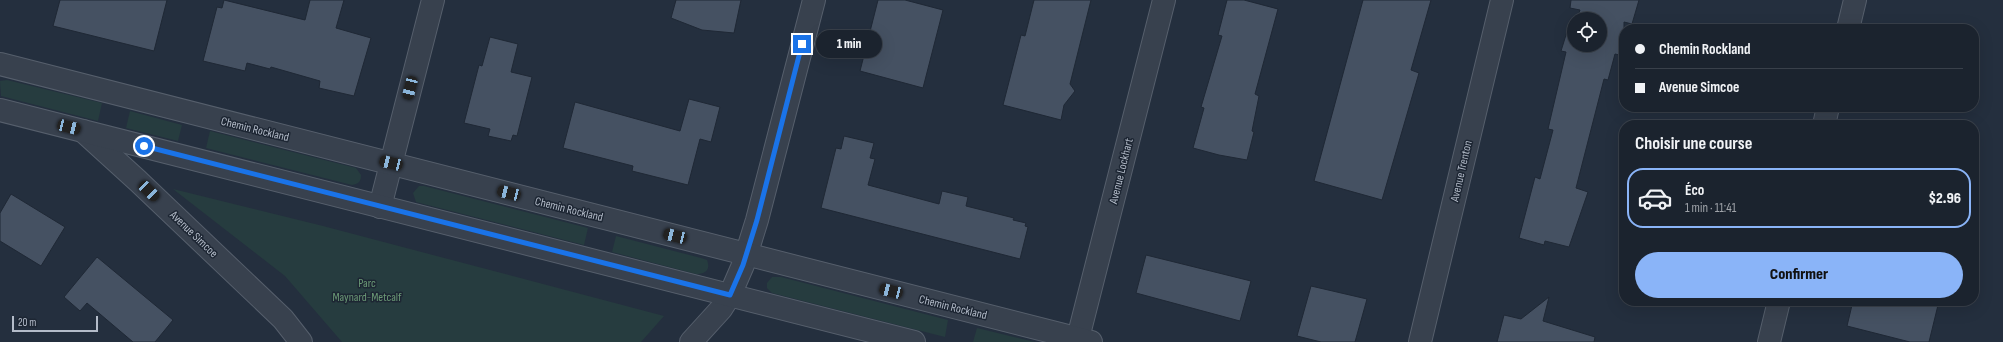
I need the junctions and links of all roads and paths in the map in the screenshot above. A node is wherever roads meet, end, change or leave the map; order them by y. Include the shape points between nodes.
1 (433, 0) edge
2 (814, 0) edge
3 (1164, 0) edge
4 (1502, 0) edge
5 (1855, 0) edge
6 (1849, 24) edge
7 (0, 64) edge
8 (0, 110) edge
9 (83, 131) junction
10 (391, 163) junction
11 (380, 207) junction
12 (747, 254) junction
13 (730, 295) junction
14 (1778, 306) edge
15 (1082, 341) edge
16 (301, 342) edge
17 (691, 342) edge
18 (914, 342) edge
19 (1420, 342) edge
20 (1768, 342) edge

1 - 10 street
2 - 12 street
3 - 15 street, Avenue Lockhart
4 - 19 street, Avenue Trenton
5 - 6 street
7 - 10 street, Chemin Rockland
8 - 9 street
9 - 11 street
9 - 16 street, Avenue Simcoe via 283,319
10 - 11 street
10 - 12 street, Chemin Rockland
11 - 13 street
12 - 13 street
12 - 15 street, Chemin Rockland
13 - 17 street
13 - 18 street
14 - 20 street

